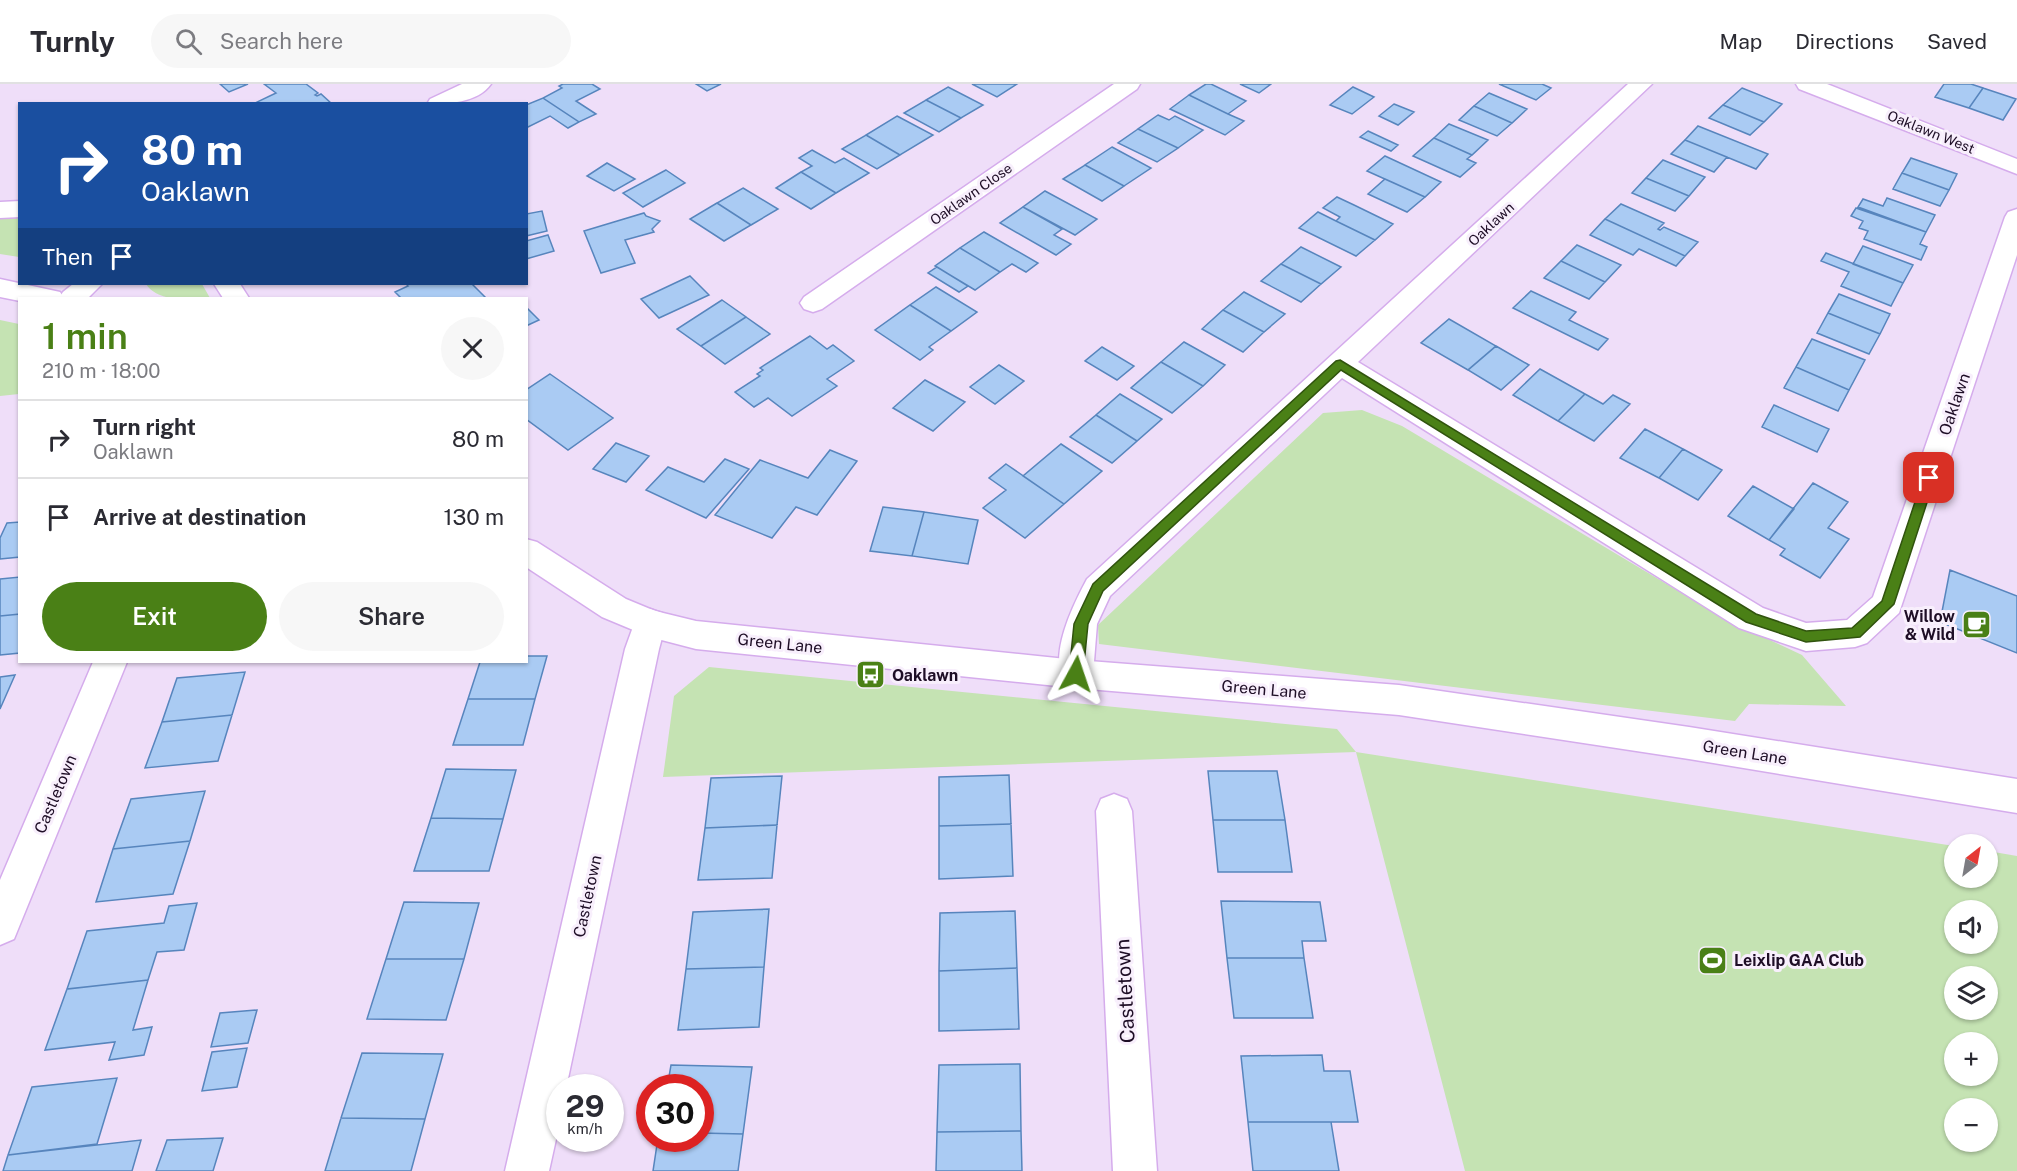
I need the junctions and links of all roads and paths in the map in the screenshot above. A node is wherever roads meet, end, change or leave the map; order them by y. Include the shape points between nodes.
1 (480, 84) edge
2 (1129, 84) edge
3 (1641, 84) edge
4 (1807, 84) edge
5 (1869, 84) edge
6 (1846, 98) junction
7 (442, 102) edge
8 (2017, 167) edge
9 (18, 209) edge
10 (0, 210) edge
11 (2017, 217) edge
12 (89, 285) edge
13 (0, 288) edge
14 (46, 297) edge
15 (73, 297) edge
16 (813, 303) dead end
17 (1340, 364) junction
18 (528, 552) edge
19 (650, 623) junction
20 (110, 663) edge
21 (1076, 674) junction
22 (2017, 796) edge
23 (1114, 811) dead end
24 (0, 926) edge
25 (527, 1171) edge
26 (1135, 1171) edge

1 - 7 street
2 - 16 street, Oaklawn Close
3 - 17 street, Oaklawn
4 - 6 street, Oaklawn West
5 - 6 street
6 - 8 street, Oaklawn West
9 - 10 street
11 - 17 street, Oaklawn via 1887,604 1855,633 1806,637 1751,618
12 - 15 street
13 - 14 street
17 - 21 street, Oaklawn via 1098,588 1081,624
18 - 19 street, Green Lane via 614,608
19 - 21 street, Green Lane via 696,635
19 - 25 street, Castletown
20 - 24 street, Castletown
21 - 22 street, Green Lane via 1399,700
23 - 26 street, Castletown

